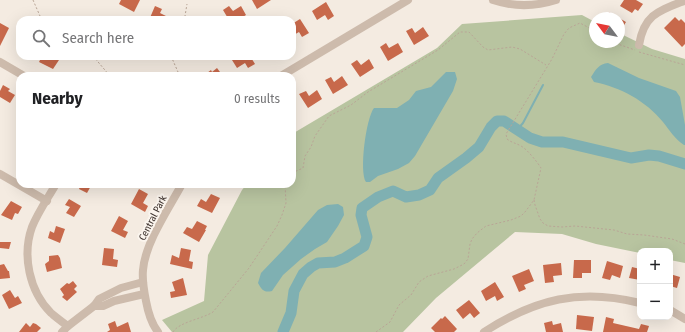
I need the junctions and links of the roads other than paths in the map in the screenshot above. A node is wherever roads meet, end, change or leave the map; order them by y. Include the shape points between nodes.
1 (408, 0) edge
2 (493, 0) edge
3 (556, 0) edge
4 (684, 1) edge
5 (639, 45) dead end
6 (0, 62) edge
7 (17, 72) edge
8 (288, 72) edge
9 (0, 174) edge
10 (16, 183) edge
11 (24, 188) edge
12 (54, 188) edge
13 (180, 188) edge
14 (47, 201) junction
15 (143, 282) junction
16 (144, 294) junction
17 (637, 302) edge
18 (94, 306) junction
19 (673, 312) edge
20 (685, 319) edge
21 (65, 329) edge
22 (158, 332) edge
23 (484, 332) edge

1 - 8 street
2 - 3 street via 518,6 538,5
4 - 5 street via 660,10 648,21 641,33
6 - 7 street
9 - 10 street
11 - 14 street
12 - 14 street
13 - 15 street, Central Park via 154,234 147,252
14 - 21 street via 33,226 28,242 29,274 36,292
15 - 16 street, Central Park
15 - 18 street via 121,288 99,299
16 - 18 street via 103,306
16 - 22 street, Central Park via 148,312
17 - 23 street via 590,297 552,300 516,314
18 - 21 street
19 - 20 street

